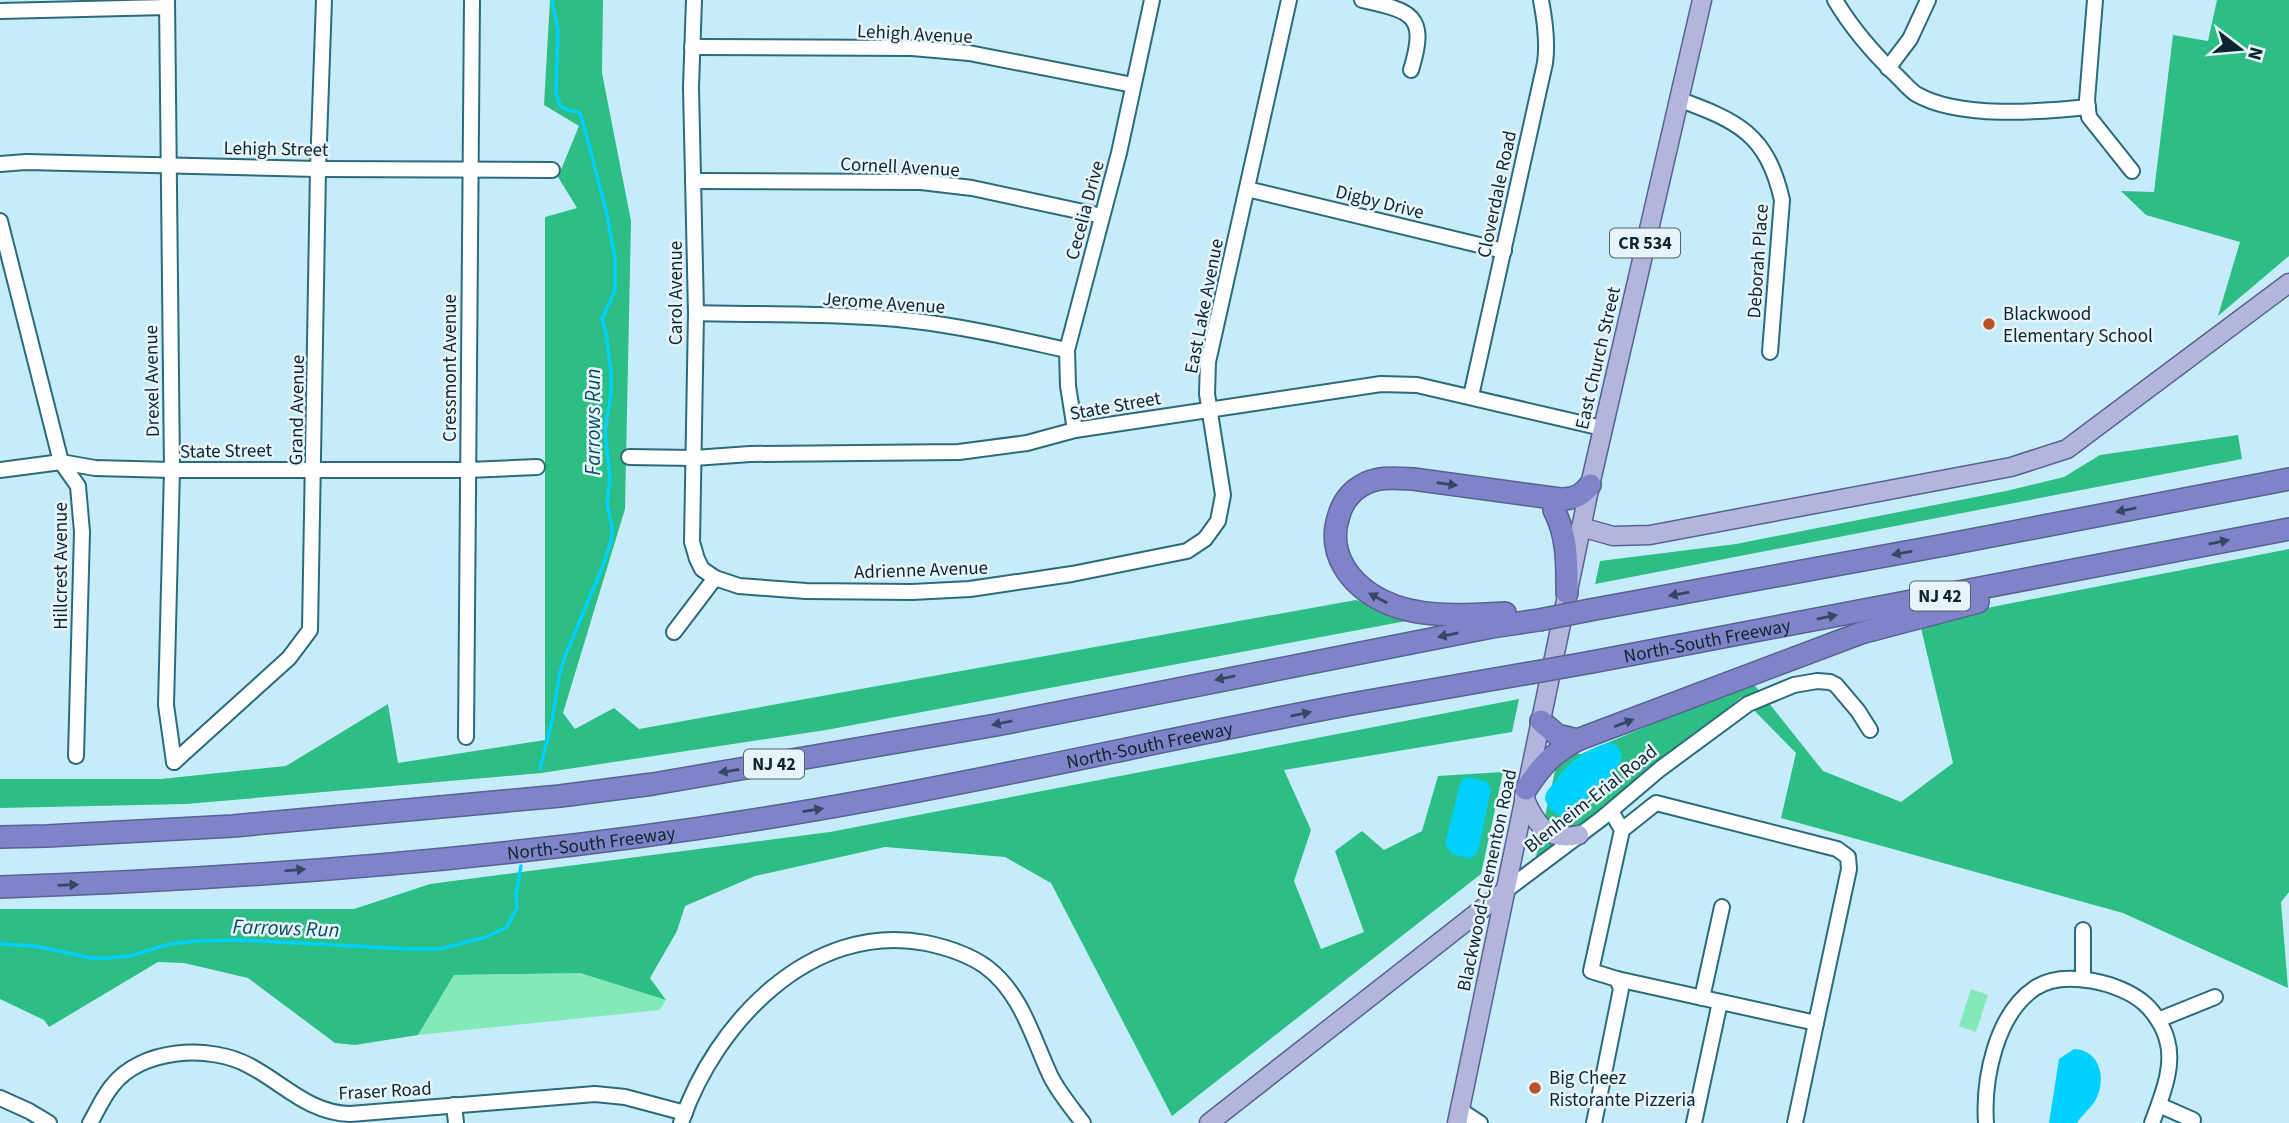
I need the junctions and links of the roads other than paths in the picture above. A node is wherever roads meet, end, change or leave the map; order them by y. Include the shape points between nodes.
1 (324, 0) edge
2 (472, 0) edge
3 (694, 0) edge
4 (1152, 0) edge
5 (1289, 0) edge
6 (1362, 0) edge
7 (1541, 0) edge
8 (1702, 0) edge
9 (1835, 0) edge
10 (1928, 0) edge
11 (2095, 0) edge
12 (167, 4) edge
13 (0, 11) edge
14 (692, 47) junction
15 (1888, 68) junction
16 (1411, 69) dead end
17 (1133, 85) junction
18 (1678, 99) junction
19 (2088, 107) junction
20 (0, 164) edge
21 (167, 165) junction
22 (318, 169) junction
23 (470, 170) junction
24 (552, 170) dead end
25 (2132, 171) dead end
26 (693, 181) junction
27 (1247, 189) junction
28 (1102, 216) junction
29 (0, 221) edge
30 (1504, 251) junction
31 (2289, 283) edge
32 (696, 313) junction
33 (1067, 350) junction
34 (1770, 352) dead end
35 (1471, 396) junction
36 (1209, 409) junction
37 (1602, 428) junction
38 (1075, 430) junction
39 (629, 457) dead end
40 (694, 457) junction
41 (61, 462) junction
42 (537, 467) dead end
43 (314, 469) junction
44 (0, 470) edge
45 (172, 470) junction
46 (468, 470) junction
47 (2289, 479) edge
48 (1590, 485) junction
49 (1531, 496) junction
50 (1554, 510) junction
51 (1581, 527) junction
52 (2289, 529) edge
53 (2189, 548) junction
54 (1129, 562) joint
55 (715, 579) junction
56 (1567, 593) junction
57 (1541, 615) junction
58 (674, 632) dead end
59 (1556, 645) joint
60 (1541, 721) junction
61 (1870, 730) dead end
62 (466, 737) dead end
63 (1577, 740) junction
64 (76, 756) dead end
65 (174, 762) joint
66 (1642, 786) junction
67 (1525, 793) junction
68 (1656, 803) junction
69 (1611, 811) junction
70 (1622, 830) junction
71 (1579, 835) junction
72 (0, 837) edge
73 (0, 887) edge
74 (1505, 891) junction
75 (1723, 907) dead end
76 (2083, 930) dead end
77 (1617, 979) junction
78 (2082, 979) junction
79 (2215, 997) dead end
80 (1702, 998) junction
81 (1720, 1002) junction
82 (2158, 1020) junction
83 (1816, 1023) junction
84 (0, 1098) edge
85 (454, 1105) junction
86 (2159, 1105) junction
87 (1458, 1116) edge
88 (683, 1118) edge
89 (2193, 1120) dead end
90 (49, 1123) edge
91 (90, 1123) edge
92 (456, 1123) edge
93 (1083, 1123) edge
94 (1209, 1123) edge
95 (1480, 1123) edge
96 (1594, 1123) edge
97 (1694, 1123) edge
98 (1795, 1123) edge
99 (1986, 1123) edge
100 (2152, 1123) edge

1 - 22 street, Grand Avenue
2 - 23 street, Cressmont Avenue
3 - 14 street, Carol Avenue
4 - 17 street, Cecelia Drive
5 - 27 street, East Lake Avenue
6 - 16 street via 1408,13 1419,37
7 - 30 street, Cloverdale Road via 1547,49
8 - 18 main road, East Church Street / CR 534
9 - 15 street
10 - 15 street via 1910,39
11 - 19 street
12 - 13 street
12 - 21 street, Drexel Avenue
14 - 17 street, Lehigh Avenue via 912,48 969,53
14 - 26 street, Carol Avenue
15 - 19 street via 1916,94 1946,105 2034,113
17 - 28 street, Cecelia Drive
18 - 34 street, Deborah Place via 1740,127 1756,140 1777,177 1782,200
18 - 37 main road, East Church Street / CR 534
19 - 25 street via 2089,117
20 - 21 street, Lehigh Street
21 - 22 street, Lehigh Street
21 - 45 street, Drexel Avenue
22 - 23 street, Lehigh Street
22 - 43 street, Grand Avenue
23 - 24 street, Lehigh Street
23 - 46 street, Cressmont Avenue
26 - 28 street, Cornell Avenue via 921,182 972,188
26 - 32 street, Carol Avenue
27 - 30 street, Digby Drive
27 - 36 street, East Lake Avenue via 1208,362
28 - 33 street, Cecelia Drive
29 - 41 street, Hillcrest Avenue
30 - 35 street, Cloverdale Road
31 - 51 main road via 2067,449 2051,456 1650,535 1613,536
32 - 33 street, Jerome Avenue via 911,321
32 - 40 street, Carol Avenue
33 - 38 street, Cecelia Drive
35 - 36 street, State Street via 1417,385 1381,384
35 - 37 street, State Street
36 - 38 street, State Street
36 - 54 street, East Lake Avenue via 1223,495 1218,521 1205,539 1187,551
37 - 48 main road, East Church Street / CR 534
38 - 40 street, State Street via 1027,443 959,452
39 - 40 street, State Street
40 - 55 street, Carol Avenue via 692,542 702,569
41 - 44 street, State Street
41 - 45 street, State Street via 95,468
41 - 64 street, Hillcrest Avenue via 78,485 81,501
42 - 46 street, State Street
43 - 45 street, State Street
43 - 46 street, State Street
43 - 65 street, Grand Avenue via 310,630 289,658
45 - 65 street, Drexel Avenue via 166,705
46 - 62 street, Cressmont Avenue
47 -> 57 highway, NJ 42, bridge via 1618,606 1590,605
48 - 49 highway via 1572,499
48 - 51 main road, East Church Street / CR 534
49 - 50 highway
57 -> 49 highway via 1450,614 1386,603 1354,582 1336,552 1341,506 1372,481 1413,479
50 - 51 highway
50 - 56 highway via 1566,543
51 - 56 main road, East Church Street / CR 534
53 -> 52 highway, North-South Freeway / NJ 42
63 -> 53 highway via 1861,634
73 -> 53 highway, North-South Freeway / NJ 42, bridge via 152,882 454,858 672,832 820,809 1346,705
54 - 55 street, Adrienne Avenue via 970,589 912,592 806,591 739,586
55 - 58 street
56 - 59 main road, East Church Street / CR 534
57 -> 72 highway, NJ 42 via 996,725 639,786 233,826
59 - 60 main road, Blackwood-Clementon Road / CR 534
60 - 63 highway via 1557,735
60 - 67 main road, Blackwood-Clementon Road / CR 534
61 - 66 street, Blenheim-Erial Road via 1836,685 1817,681 1794,685 1748,704
63 - 67 highway via 1542,765
66 - 68 street
66 - 69 street, Blenheim-Erial Road
67 - 71 main road via 1534,820 1545,830
67 - 74 main road, Blackwood-Clementon Road / CR 534
68 - 70 street
68 - 83 street via 1837,849 1848,857
69 - 70 street
69 - 71 street, Blenheim-Erial Road
70 - 77 street via 1591,971
71 - 74 street, Blenheim-Erial Road
74 - 87 main road, Blackwood-Clementon Road / CR 534
74 - 94 main road, Blenheim-Erial Road
75 - 80 street
76 - 78 street
77 - 80 street
77 - 96 street via 1621,989
78 - 82 street via 2127,992
78 - 99 street via 2055,980 2036,987 2014,1007 1991,1060
79 - 82 street
80 - 81 street
81 - 83 street
81 - 97 street
82 - 86 street via 2168,1041 2169,1063
83 - 98 street
84 - 90 street
85 - 88 street, Fraser Road via 595,1094 625,1097
85 - 91 street, Fraser Road via 333,1114 248,1065 190,1052 146,1061 121,1076
85 - 92 street
86 - 89 street
86 - 100 street
87 - 95 street
88 - 93 street via 713,1054 753,1005 783,979 846,946 904,939 969,957 1004,983 1037,1040 1051,1077

